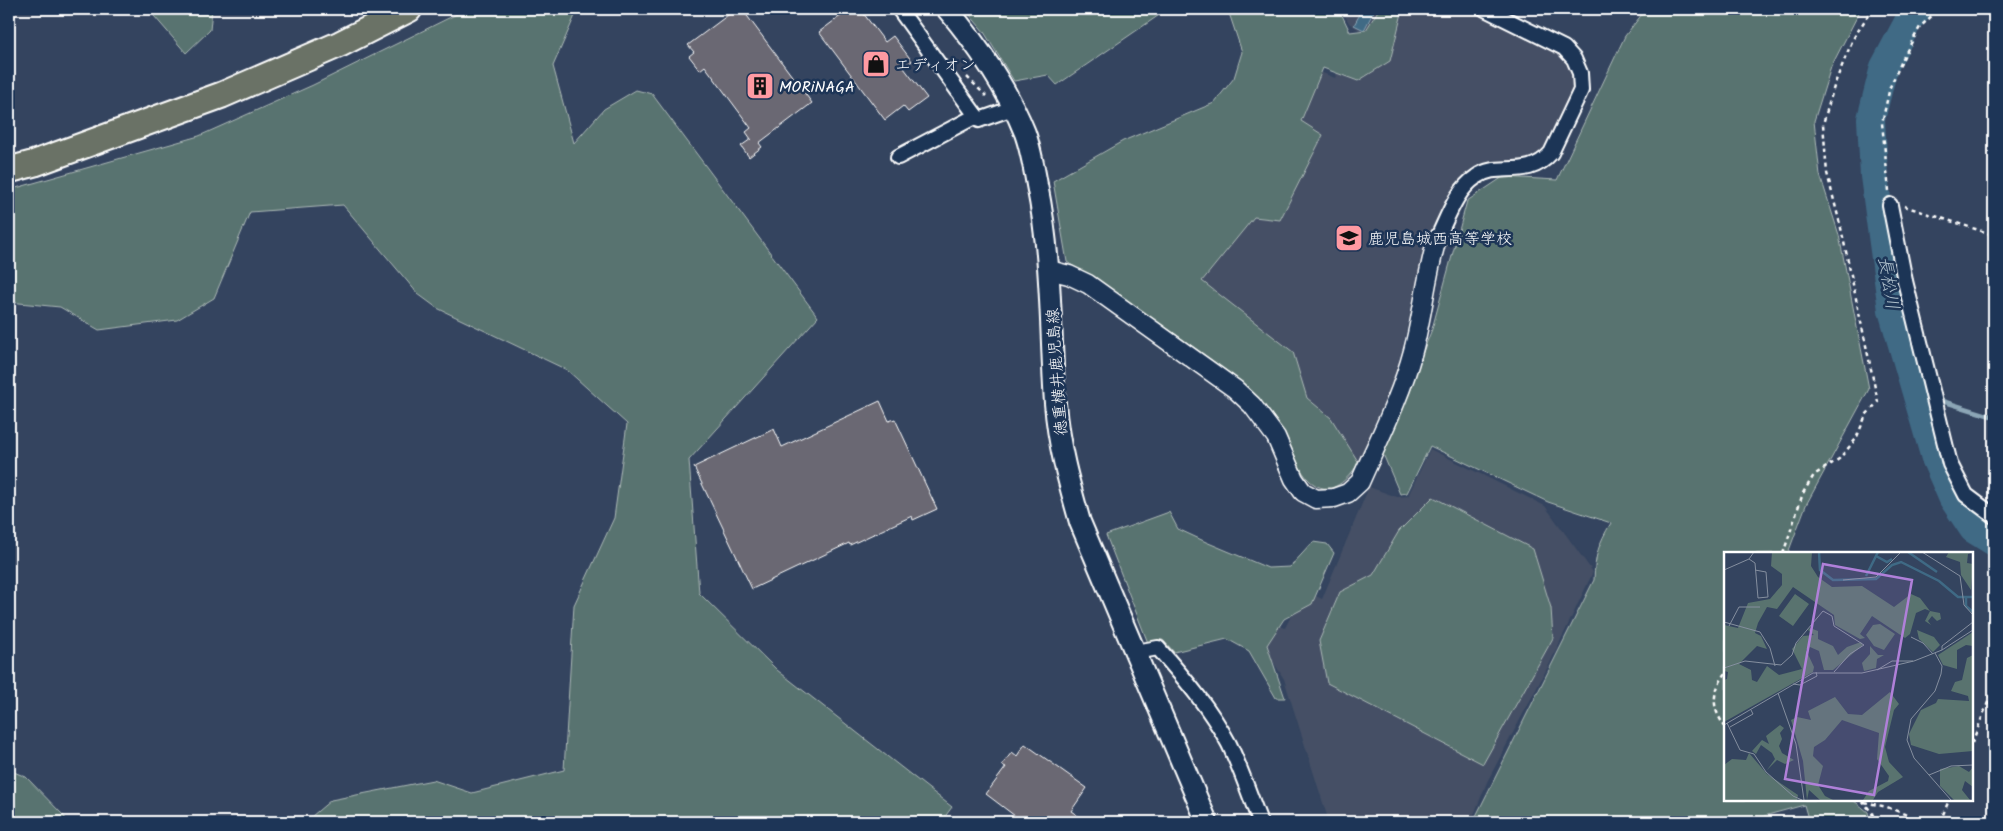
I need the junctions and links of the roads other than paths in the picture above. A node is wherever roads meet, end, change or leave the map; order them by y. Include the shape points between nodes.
1 (409, 9) edge
2 (899, 9) edge
3 (947, 9) edge
4 (1485, 9) edge
5 (1005, 110) junction
6 (976, 116) junction
7 (116, 134) junction
8 (9, 156) edge
9 (898, 157) dead end
10 (9, 170) edge
11 (1890, 205) road end
12 (1437, 239) joint
13 (1049, 270) junction
14 (1994, 516) edge
15 (1136, 652) junction
16 (1207, 822) edge
17 (1260, 822) edge

1 - 7 highway via 340,44 222,95
2 - 6 street
3 - 5 main road, 徳重横井鹿児島線 via 980,53
4 - 12 street via 1564,48 1574,59 1580,74 1581,90 1551,153 1544,161 1534,167 1487,171 1476,176 1459,195
5 - 6 street via 979,120
5 - 13 main road, 徳重横井鹿児島線 via 1025,134 1032,158
6 - 9 street
7 - 8 highway
7 - 10 highway via 35,164
11 - 14 street via 1950,464 1966,495
12 - 13 street via 1413,351 1403,382 1360,482 1348,493 1334,498 1316,498 1303,492 1265,420 1235,389 1088,284
13 - 15 main road, 徳重横井鹿児島線 via 1055,405 1066,474 1080,522
15 - 16 main road, 徳重横井鹿児島線
15 - 17 street via 1158,648 1210,712 1229,744

